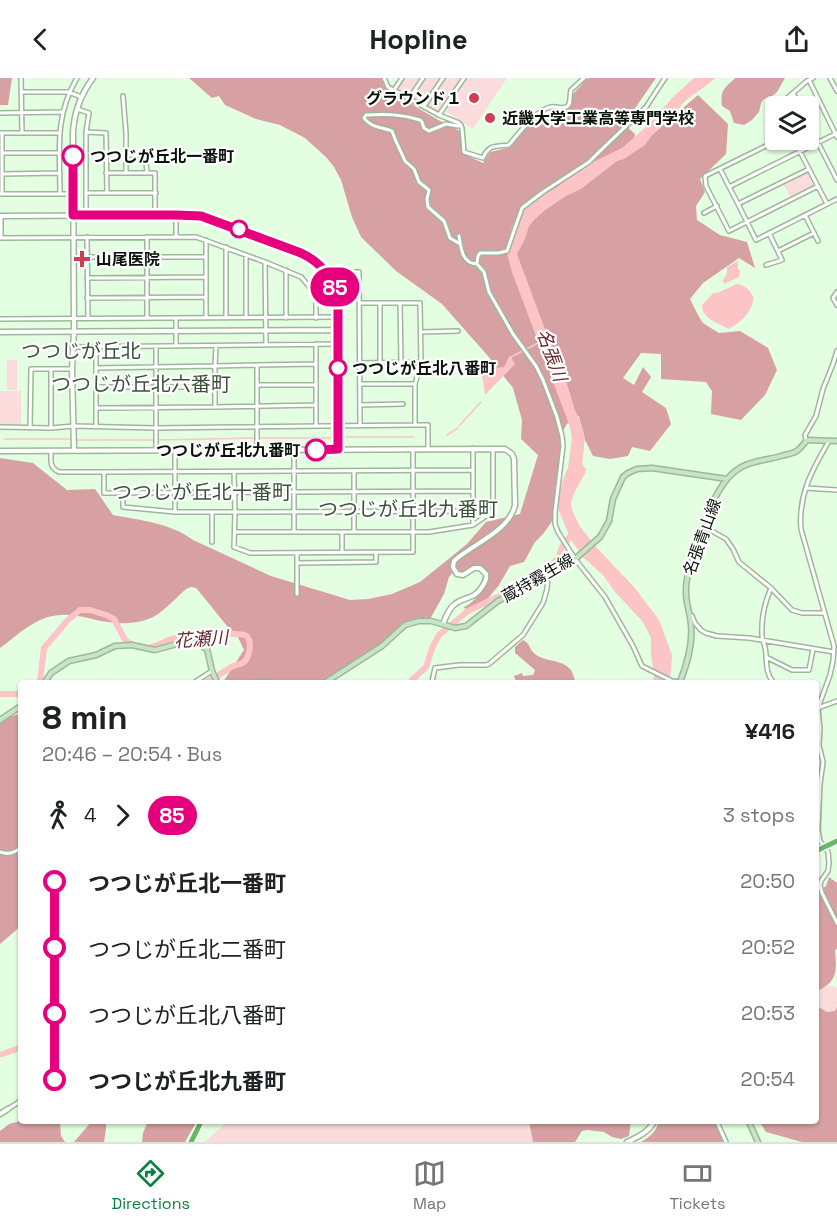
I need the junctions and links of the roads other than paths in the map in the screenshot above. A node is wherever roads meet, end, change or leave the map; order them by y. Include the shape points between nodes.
1 (21, 78) edge
2 (77, 78) edge
3 (93, 78) edge
4 (384, 78) edge
5 (402, 78) edge
6 (423, 78) edge
7 (443, 78) edge
8 (464, 78) edge
9 (584, 78) edge
10 (665, 78) edge
11 (830, 78) edge
12 (808, 79) edge
13 (394, 90) junction
14 (22, 92) junction
15 (69, 92) junction
16 (837, 92) edge
17 (793, 93) junction
18 (123, 96) dead end
19 (790, 96) edge
20 (795, 96) edge
21 (81, 97) junction
22 (409, 99) junction
23 (424, 106) junction
24 (77, 109) junction
25 (22, 112) junction
26 (62, 112) junction
27 (0, 113) edge
28 (439, 115) junction
29 (461, 125) junction
30 (86, 132) junction
31 (1, 133) edge
32 (22, 133) junction
33 (60, 133) junction
34 (836, 134) edge
35 (819, 142) edge
36 (819, 144) edge
37 (765, 146) edge
38 (800, 151) joint
39 (1, 153) edge
40 (60, 153) junction
41 (126, 155) junction
42 (720, 169) junction
43 (809, 169) junction
44 (60, 173) junction
45 (106, 173) junction
46 (126, 173) junction
47 (147, 173) junction
48 (1, 174) edge
49 (837, 180) edge
50 (818, 186) junction
51 (729, 187) junction
52 (156, 193) junction
53 (1, 194) edge
54 (60, 194) junction
55 (73, 194) junction
56 (86, 194) junction
57 (106, 194) junction
58 (837, 199) edge
59 (738, 204) junction
60 (827, 204) junction
61 (717, 206) junction
62 (704, 213) dead end
63 (73, 215) junction
64 (86, 215) junction
65 (156, 215) junction
66 (176, 215) junction
67 (805, 215) junction
68 (0, 216) edge
69 (747, 222) junction
70 (769, 233) junction
71 (814, 233) junction
72 (74, 237) junction
73 (87, 237) junction
74 (147, 237) junction
75 (176, 237) junction
76 (459, 237) dead end
77 (1, 238) edge
78 (206, 240) junction
79 (818, 241) dead end
80 (460, 244) junction
81 (226, 247) junction
82 (777, 251) junction
83 (246, 255) junction
84 (87, 257) junction
85 (147, 257) junction
86 (206, 257) junction
87 (266, 262) junction
88 (477, 264) junction
89 (766, 265) dead end
90 (286, 270) junction
91 (206, 277) junction
92 (87, 278) junction
93 (147, 278) junction
94 (331, 278) junction
95 (837, 292) edge
96 (206, 297) junction
97 (87, 298) junction
98 (147, 298) junction
99 (359, 303) junction
100 (380, 303) junction
101 (400, 303) junction
102 (837, 305) edge
103 (338, 317) junction
104 (74, 318) junction
105 (88, 318) junction
106 (147, 318) junction
107 (176, 318) junction
108 (206, 318) junction
109 (226, 318) junction
110 (246, 318) junction
111 (266, 318) junction
112 (286, 318) junction
113 (316, 318) junction
114 (0, 319) edge
115 (266, 330) junction
116 (338, 330) junction
117 (74, 331) junction
118 (176, 331) junction
119 (0, 332) edge
120 (421, 332) junction
121 (458, 332) dead end
122 (266, 344) junction
123 (316, 344) junction
124 (338, 344) junction
125 (176, 346) junction
126 (216, 346) junction
127 (72, 347) junction
128 (96, 347) junction
129 (156, 347) junction
130 (837, 351) edge
131 (421, 362) junction
132 (360, 363) junction
133 (380, 363) junction
134 (400, 363) junction
135 (316, 364) junction
136 (257, 365) junction
137 (215, 366) junction
138 (156, 367) junction
139 (96, 368) junction
140 (51, 369) junction
141 (72, 369) junction
142 (360, 384) junction
143 (415, 384) junction
144 (257, 385) junction
145 (316, 385) junction
146 (96, 387) junction
147 (215, 387) junction
148 (156, 388) junction
149 (403, 404) dead end
150 (257, 405) junction
151 (316, 405) junction
152 (360, 405) junction
153 (215, 407) junction
154 (96, 408) junction
155 (156, 408) junction
156 (316, 425) junction
157 (338, 425) junction
158 (360, 425) junction
159 (415, 425) junction
160 (74, 426) junction
161 (257, 426) junction
162 (0, 427) edge
163 (30, 428) junction
164 (51, 428) junction
165 (96, 428) junction
166 (155, 428) junction
167 (806, 440) junction
168 (829, 441) junction
169 (837, 441) edge
170 (473, 448) junction
171 (338, 449) junction
172 (413, 449) junction
173 (428, 449) junction
174 (493, 449) junction
175 (74, 450) junction
176 (156, 450) junction
177 (175, 450) junction
178 (257, 450) junction
179 (294, 450) junction
180 (0, 451) edge
181 (51, 451) junction
182 (473, 470) junction
183 (294, 471) junction
184 (354, 471) junction
185 (413, 471) junction
186 (104, 472) junction
187 (175, 472) junction
188 (234, 472) junction
189 (727, 479) junction
190 (806, 488) junction
191 (837, 490) edge
192 (413, 491) junction
193 (473, 491) junction
194 (175, 492) junction
195 (234, 492) junction
196 (294, 492) junction
197 (354, 492) junction
198 (123, 493) junction
199 (473, 511) junction
200 (175, 512) junction
201 (235, 512) junction
202 (294, 512) junction
203 (354, 512) junction
204 (413, 512) junction
205 (212, 513) junction
206 (474, 525) junction
207 (704, 526) junction
208 (235, 532) junction
209 (294, 532) junction
210 (342, 532) junction
211 (354, 532) junction
212 (413, 532) junction
213 (212, 542) dead end
214 (342, 552) junction
215 (376, 552) junction
216 (297, 553) junction
217 (577, 557) junction
218 (297, 563) junction
219 (548, 576) junction
220 (771, 588) junction
221 (297, 594) dead end
222 (825, 613) junction
223 (690, 615) junction
224 (443, 624) junction
225 (832, 635) junction
226 (837, 635) edge
227 (764, 641) junction
228 (813, 650) junction
229 (834, 652) junction
230 (766, 657) junction
231 (212, 673) junction
232 (46, 680) edge
233 (199, 680) edge
234 (216, 680) edge
235 (329, 680) edge
236 (432, 680) edge
237 (670, 680) edge
238 (682, 680) edge
239 (772, 680) edge
240 (837, 701) edge
241 (819, 703) edge
242 (819, 707) edge
243 (18, 708) edge
244 (0, 720) edge
245 (819, 722) edge
246 (819, 745) edge
247 (819, 745) edge
248 (819, 796) edge
249 (819, 836) edge
250 (837, 841) edge
251 (824, 848) junction
252 (18, 849) edge
253 (819, 850) edge
254 (0, 852) edge
255 (837, 924) edge
256 (18, 1103) edge
257 (8, 1109) joint
258 (0, 1114) edge
259 (200, 1124) edge
260 (653, 1124) edge
261 (718, 1124) edge
262 (750, 1124) edge
263 (191, 1142) edge
264 (627, 1142) edge
265 (726, 1142) edge
266 (758, 1142) edge

1 - 14 street
2 - 15 street
3 - 21 street
4 - 13 street
5 - 13 street
6 - 22 street
7 - 23 street
8 - 28 street
9 - 29 street via 571,90 567,106 547,108 509,144 490,148 483,158 464,152
10 - 88 street via 646,107 589,162 522,208 507,251 480,253
11 - 16 street
12 - 17 street
12 - 34 street
13 - 22 street
14 - 15 street
14 - 25 street
15 - 21 street
15 - 26 street
17 - 19 street
17 - 20 street
18 - 41 street
21 - 24 street
22 - 23 street
23 - 28 street
24 - 30 street via 89,113
24 - 55 street
25 - 26 street
25 - 27 street
25 - 32 street
26 - 33 street
28 - 29 street
29 - 80 street via 446,124 429,131 420,120 392,114 364,118 377,128 393,131 405,161 414,169 419,182 429,189 429,208 445,222 450,238
30 - 45 street via 106,133
30 - 56 street
31 - 32 street
31 - 39 street
32 - 33 street
33 - 40 street
34 - 35 street
36 - 49 street
37 - 42 street
38 - 43 street
38 - 51 street
39 - 40 street
39 - 48 street
40 - 44 street
41 - 46 street
41 - 47 street via 145,158
42 - 51 street
42 - 61 street via 705,176
43 - 50 street
43 - 59 street
44 - 48 street
44 - 54 street
45 - 46 street
45 - 57 street
46 - 47 street
47 - 52 street via 155,173
48 - 53 street
50 - 60 street
50 - 69 street
51 - 59 street
52 - 57 street
52 - 65 street
53 - 54 street
54 - 55 street
55 - 63 street
56 - 57 street
56 - 64 street
58 - 60 street
59 - 69 street
60 - 67 street
61 - 62 street
61 - 69 street via 729,231
63 - 64 street
63 - 68 street
63 - 72 street
64 - 65 street
65 - 66 street
66 - 75 street
66 - 94 street via 209,218 301,253
67 - 70 street
67 - 71 street
68 - 77 street
69 - 70 street via 756,240
70 - 82 street
71 - 79 street
71 - 82 street
72 - 73 street
72 - 77 street
72 - 104 street
73 - 74 street
73 - 84 street
74 - 75 street
74 - 85 street
75 - 78 street
76 - 80 street
78 - 81 street
78 - 86 street
80 - 88 street via 466,260
81 - 83 street
81 - 109 street
82 - 89 street via 782,260
83 - 87 street
83 - 110 street
84 - 85 street
84 - 92 street
85 - 86 street
85 - 93 street
86 - 91 street
87 - 90 street
87 - 111 street
88 - 217 street via 513,334 536,366 557,417 563,446 555,524
90 - 112 street
90 - 113 street via 301,277 311,288
91 - 93 street
91 - 96 street
92 - 93 street
92 - 97 street
93 - 98 street
94 - 99 street via 341,272 359,272
94 - 103 street
95 - 102 street via 833,297
96 - 98 street
96 - 108 street
97 - 98 street
97 - 105 street
98 - 106 street
99 - 100 street
99 - 132 street
100 - 101 street
100 - 133 street
101 - 120 street via 420,303
101 - 134 street
103 - 113 street
103 - 116 street
104 - 105 street
104 - 114 street
104 - 117 street
105 - 106 street
106 - 107 street
107 - 108 street
107 - 118 street
108 - 109 street
109 - 110 street
110 - 111 street
111 - 112 street
111 - 115 street
112 - 113 street
115 - 116 street
115 - 118 street
115 - 122 street
116 - 124 street
117 - 118 street
117 - 119 street
117 - 127 street
118 - 125 street
120 - 121 street
120 - 131 street
122 - 123 street
122 - 126 street
123 - 124 street
123 - 135 street
124 - 157 street
125 - 126 street
125 - 129 street
126 - 137 street
127 - 128 street
127 - 141 street
128 - 129 street
128 - 139 street
129 - 138 street
130 - 167 street
131 - 134 street
131 - 143 street
132 - 133 street
132 - 142 street
133 - 134 street
135 - 136 street
135 - 145 street
136 - 137 street
136 - 144 street
137 - 138 street
137 - 147 street
138 - 139 street
138 - 148 street
139 - 146 street
140 - 141 street
140 - 163 street via 31,369
140 - 164 street
141 - 160 street
142 - 143 street
142 - 152 street
143 - 159 street
144 - 145 street
144 - 150 street
145 - 151 street
146 - 148 street
146 - 154 street
147 - 148 street
147 - 153 street
148 - 155 street
149 - 152 street
150 - 151 street
150 - 153 street
150 - 161 street
151 - 156 street
152 - 158 street
153 - 155 street
154 - 155 street
154 - 165 street
155 - 166 street
156 - 157 street
156 - 161 street
157 - 158 street
157 - 171 street
158 - 159 street
159 - 173 street via 428,425
160 - 164 street
160 - 165 street
160 - 175 street
161 - 166 street
161 - 178 street
162 - 163 street
163 - 164 street
165 - 166 street
166 - 176 street
167 - 168 main road
167 - 189 main road, 名張青山線 via 793,453 747,463
168 - 169 main road
168 - 190 street
170 - 173 street
170 - 174 street
170 - 182 street
171 - 172 street
171 - 179 street
172 - 173 street
172 - 185 street
174 - 206 street via 493,511
174 - 224 street via 505,449 514,459 514,508 504,524 454,561 457,574 480,568 486,579 477,594 452,606
175 - 176 street
175 - 181 street
176 - 177 street
177 - 178 street
177 - 187 street
178 - 179 street
179 - 183 street
180 - 181 street
181 - 186 street via 51,466 59,472
182 - 185 street
182 - 193 street
183 - 184 street
183 - 188 street
183 - 196 street
184 - 185 street
184 - 197 street
185 - 192 street
186 - 187 street
186 - 198 street via 104,493
187 - 188 street
187 - 194 street
188 - 195 street
189 - 207 main road, 名張青山線
189 - 217 main road, 蔵持霧生線 via 652,468 633,471 621,481 604,532
190 - 191 street
190 - 222 street via 800,512 801,529
192 - 193 street
192 - 197 street
192 - 204 street
193 - 199 street
194 - 195 street
194 - 198 street
194 - 200 street
195 - 196 street
195 - 201 street
196 - 197 street
196 - 202 street
197 - 203 street
198 - 200 street via 123,507
199 - 204 street
199 - 206 street
200 - 205 street
201 - 202 street
201 - 205 street
201 - 208 street
202 - 203 street
202 - 209 street
203 - 204 street
203 - 211 street
204 - 212 street
205 - 213 street
206 - 212 street
207 - 220 street via 726,539 740,562
207 - 223 main road, 名張青山線 via 686,579
208 - 209 street
208 - 216 street via 234,547 250,553
209 - 210 street
210 - 211 street
210 - 214 street
211 - 212 street
212 - 215 street via 413,552
214 - 215 street
214 - 216 street
215 - 218 street via 376,562
216 - 218 street
217 - 219 main road, 蔵持霧生線
217 - 237 street via 605,597 642,666
218 - 221 street
219 - 224 main road, 蔵持霧生線 via 498,601 466,626
219 - 236 street via 543,603 518,640 489,664 435,668
220 - 222 street via 796,612
220 - 227 street via 762,613
222 - 225 street
223 - 227 street via 706,633
223 - 238 main road, 名張青山線 via 691,636
224 - 235 main road, 蔵持霧生線 via 419,621 405,625 382,646
225 - 226 street
225 - 229 street
227 - 228 street
227 - 230 street
228 - 229 street
228 - 230 street via 808,670 792,670
229 - 241 street
230 - 239 street via 765,667
231 - 232 main road via 207,649 198,644 180,643 155,650 119,645 69,661
231 - 233 street
231 - 234 main road
240 - 242 street
243 - 244 main road
245 - 246 street
247 - 248 street via 823,762
249 - 251 street
250 - 251 highway
251 - 253 highway
251 - 255 street via 829,862 820,886
252 - 254 street via 8,854
256 - 257 street
257 - 258 street
259 - 263 highway
260 - 264 street
261 - 265 street
262 - 266 main road

